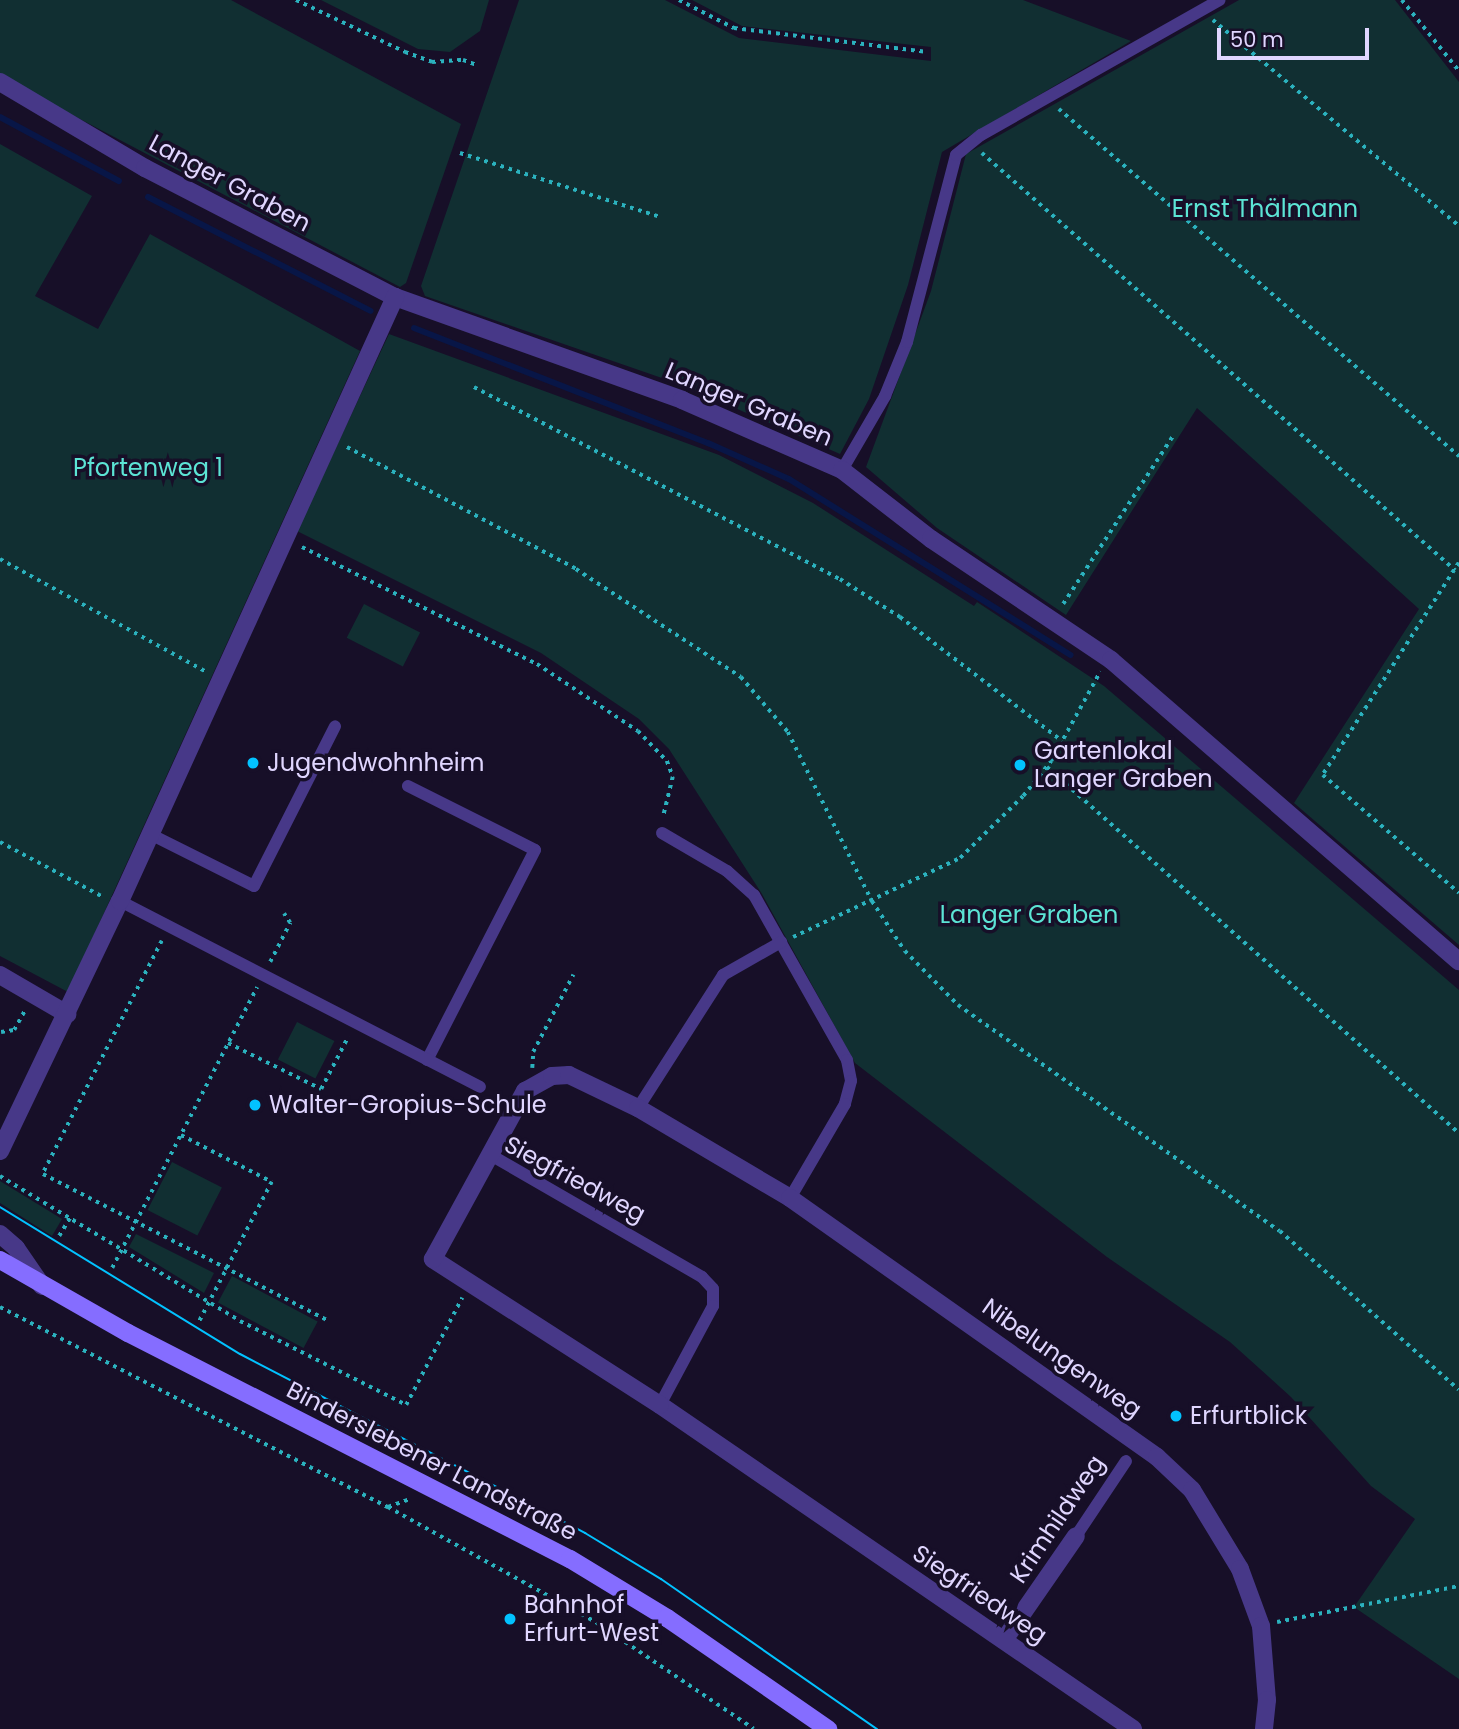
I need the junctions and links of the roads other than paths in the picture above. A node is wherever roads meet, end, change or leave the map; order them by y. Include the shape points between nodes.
1 (1220, 0) edge
2 (0, 82) edge
3 (395, 297) junction
4 (842, 470) junction
5 (335, 726) dead end
6 (408, 786) dead end
7 (662, 833) road end
8 (150, 834) junction
9 (119, 903) junction
10 (781, 942) junction
11 (1459, 961) edge
12 (0, 975) edge
13 (67, 1014) junction
14 (427, 1060) junction
15 (480, 1087) dead end
16 (638, 1108) junction
17 (0, 1151) edge
18 (489, 1154) junction
19 (790, 1198) junction
20 (0, 1234) edge
21 (0, 1260) edge
22 (42, 1286) junction
23 (660, 1405) junction
24 (1126, 1461) dead end
25 (1076, 1536) joint
26 (1004, 1640) junction
27 (828, 1729) edge
28 (1133, 1729) edge
29 (1264, 1729) edge

1 - 4 lane via 970,142 956,155 907,342 885,396
2 - 3 street, Langer Graben via 145,168
3 - 4 street, Langer Graben via 682,400
3 - 8 street
4 - 11 street, Langer Graben via 931,539 1111,660
5 - 8 lane via 254,886
6 - 14 lane via 535,850
7 - 10 lane via 727,871 754,895
8 - 9 street
9 - 13 street
9 - 14 lane
10 - 16 lane via 723,975
10 - 19 lane via 847,1060 851,1081 845,1104
12 - 13 street
13 - 17 street
14 - 15 lane
16 - 18 street, Nibelungenweg via 585,1079 552,1076 519,1098
16 - 19 street, Nibelungenweg
18 - 23 street, Siegfriedweg via 433,1259
18 - 23 lane, Siegfriedweg via 702,1277 713,1289 713,1306
19 - 29 street, Nibelungenweg via 1157,1457 1192,1490 1231,1549 1261,1626
20 - 22 street via 16,1248
21 - 22 main road, Binderslebener Landstraße
22 - 27 main road, Binderslebener Landstraße via 621,1589
23 - 26 street, Siegfriedweg
24 - 25 lane, Krimhildweg
25 - 26 street, Krimhildweg
26 - 28 street, Siegfriedweg

